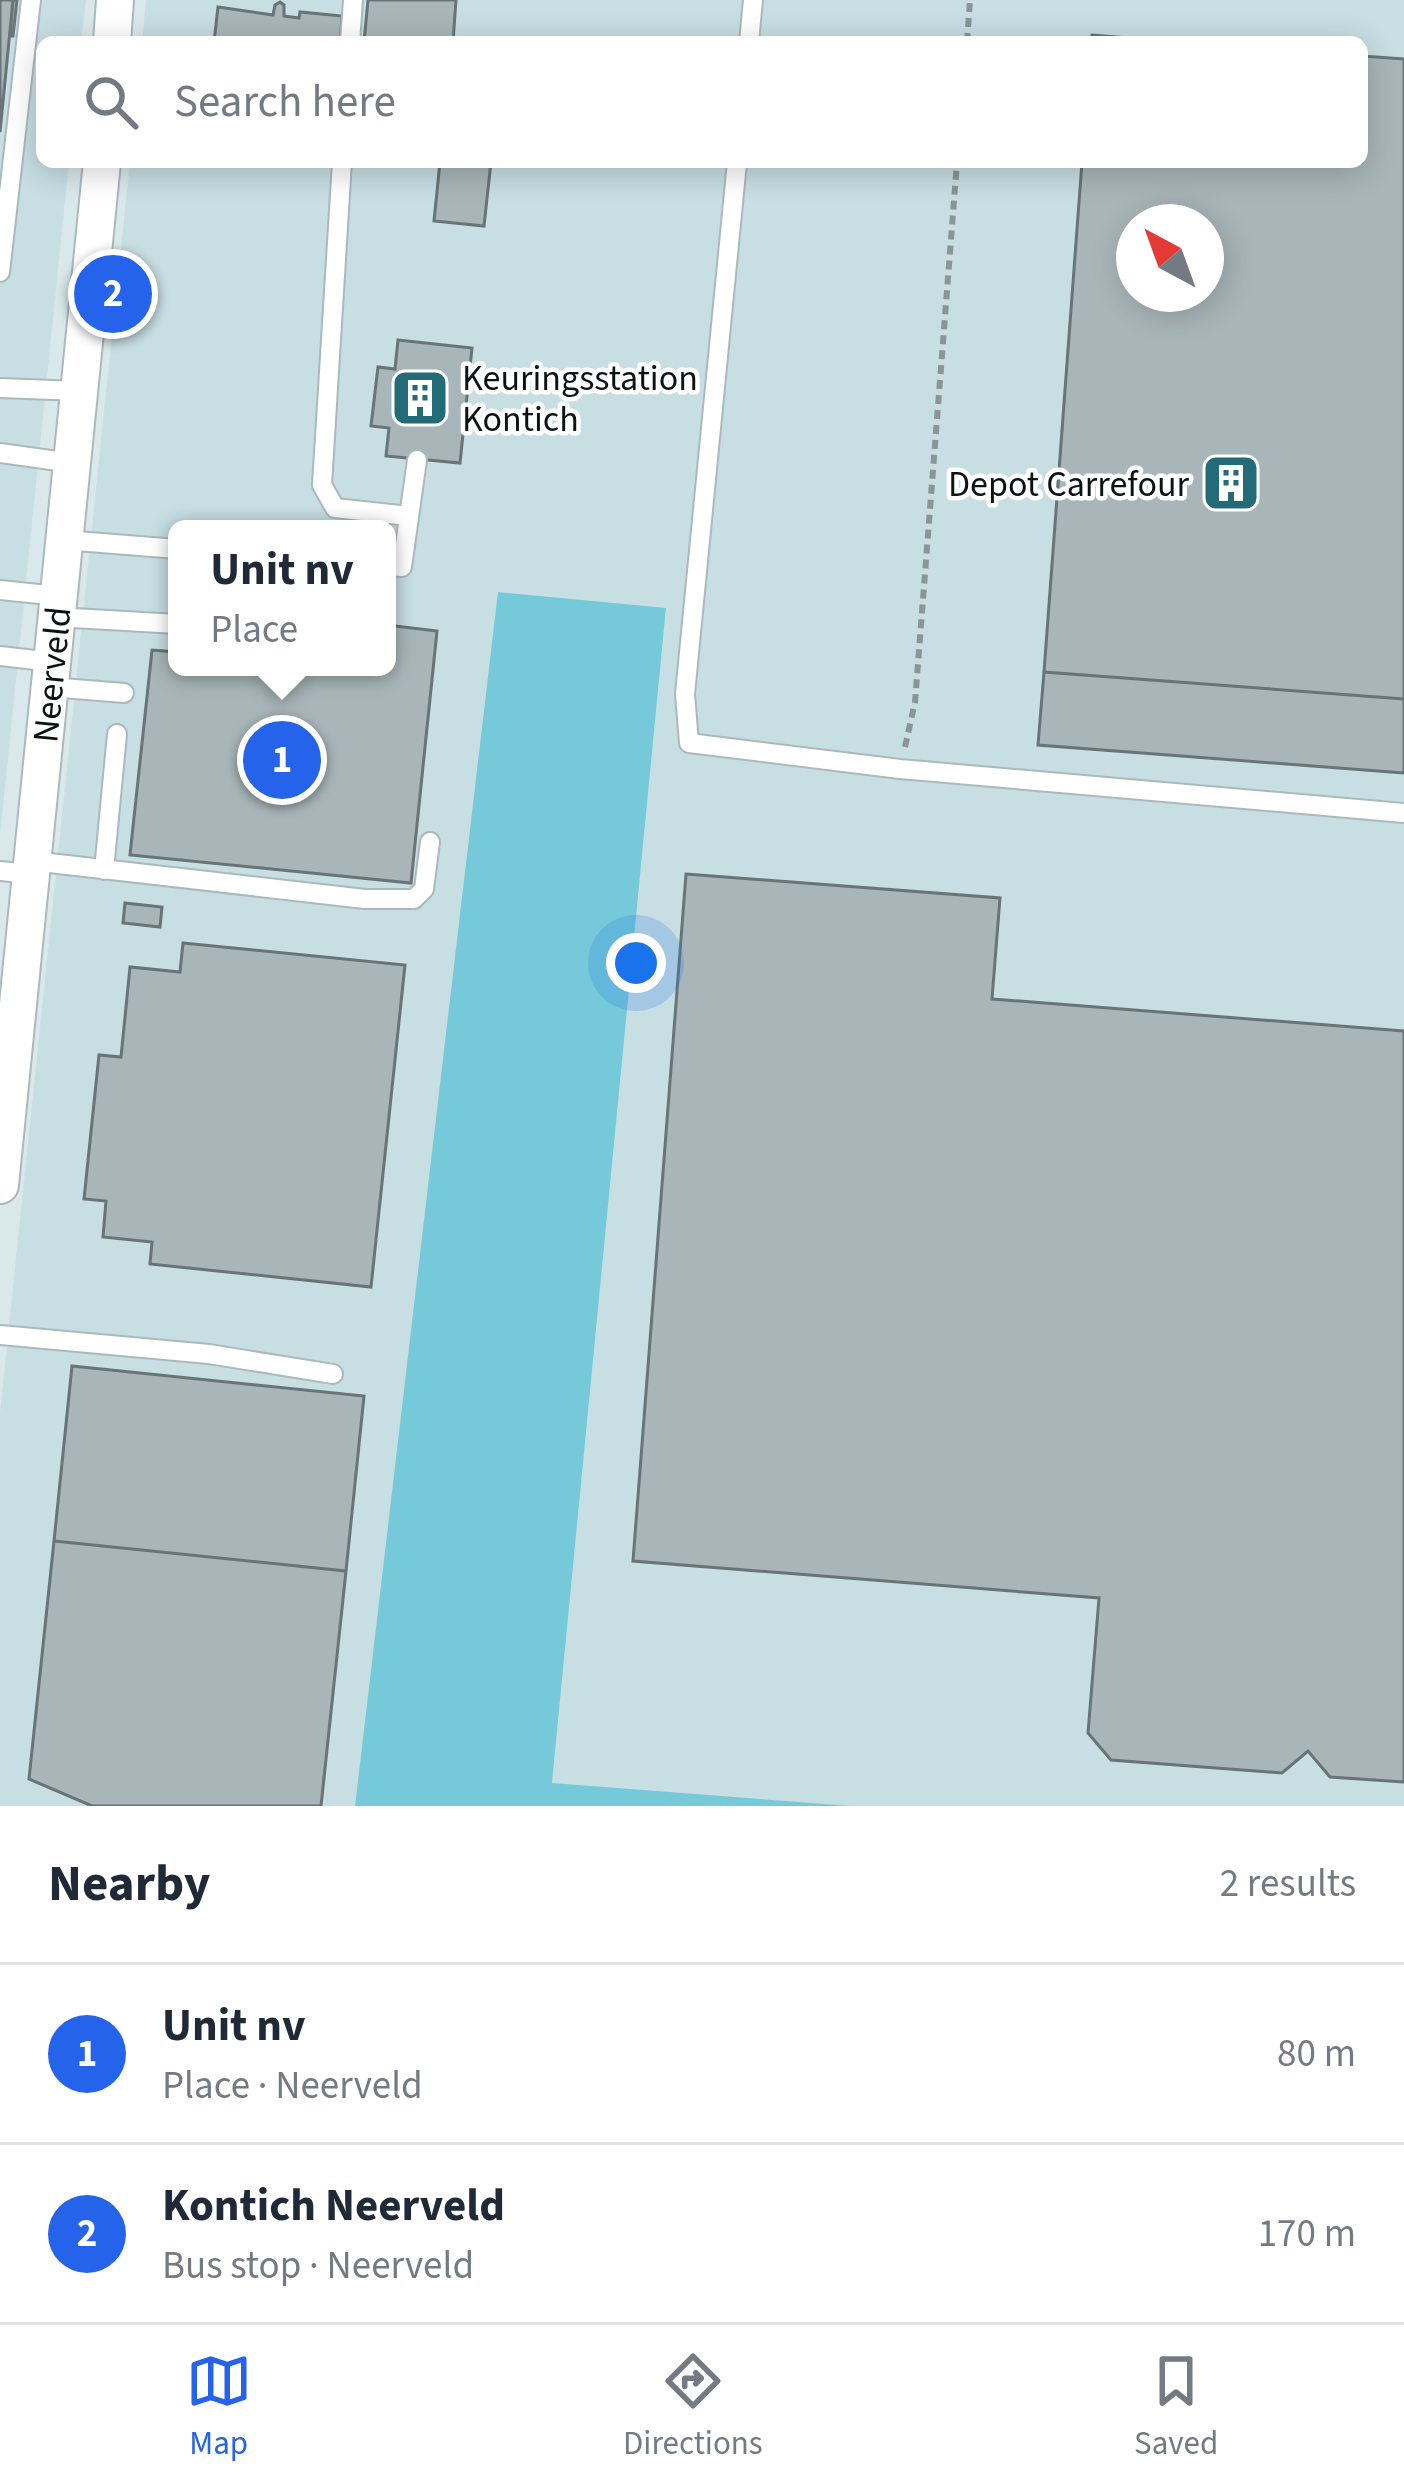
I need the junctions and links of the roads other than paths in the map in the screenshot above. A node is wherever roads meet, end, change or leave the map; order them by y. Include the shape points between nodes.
1 (31, 0) edge
2 (115, 0) edge
3 (352, 0) edge
4 (753, 0) edge
5 (112, 36) edge
6 (350, 36) edge
7 (750, 36) edge
8 (101, 168) edge
9 (342, 168) edge
10 (736, 168) edge
11 (0, 272) edge
12 (0, 388) edge
13 (79, 391) junction
14 (0, 454) edge
15 (417, 460) dead end
16 (72, 464) junction
17 (409, 516) junction
18 (64, 540) junction
19 (168, 548) edge
20 (396, 567) edge
21 (0, 590) edge
22 (57, 607) junction
23 (168, 623) edge
24 (0, 656) edge
25 (51, 674) junction
26 (124, 693) dead end
27 (117, 734) dead end
28 (1404, 813) edge
29 (430, 842) dead end
30 (21, 868) edge
31 (104, 870) junction
32 (12, 930) edge
33 (8, 1017) edge
34 (4, 1102) edge
35 (0, 1185) edge
36 (0, 1335) edge
37 (333, 1374) dead end

1 - 11 lane
2 - 5 street
3 - 6 lane
4 - 7 lane
8 - 13 street, Neerveld
9 - 17 lane via 322,485 334,508
10 - 28 lane via 685,694 689,743
12 - 13 lane
13 - 16 street, Neerveld
14 - 16 lane
15 - 17 lane
16 - 18 street, Neerveld
17 - 20 lane
18 - 19 lane
18 - 22 street, Neerveld
21 - 22 lane
22 - 23 lane
22 - 25 street, Neerveld
24 - 25 lane
25 - 26 lane
25 - 30 street, Neerveld
27 - 31 lane
29 - 31 lane via 424,890 414,899
30 - 31 lane
30 - 32 street, Neerveld
32 - 33 street, Neerveld
33 - 34 street, Neerveld
34 - 35 street, Neerveld
36 - 37 lane

